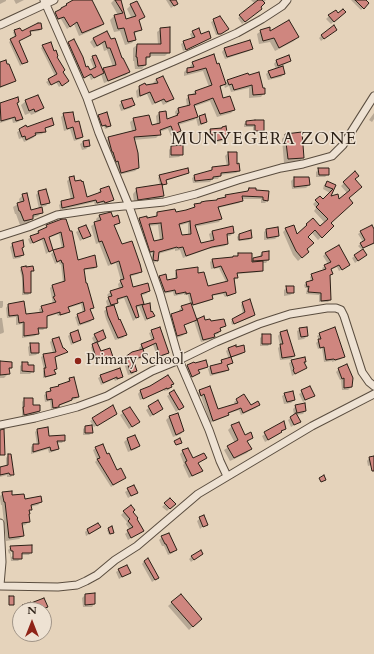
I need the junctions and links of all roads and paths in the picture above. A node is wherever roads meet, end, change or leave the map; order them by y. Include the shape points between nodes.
1 (54, 0) edge
2 (287, 0) edge
3 (45, 2) edge
4 (0, 25) edge
5 (374, 96) edge
6 (87, 98) junction
7 (130, 206) junction
8 (0, 236) edge
9 (179, 360) junction
10 (374, 386) edge
11 (374, 394) edge
12 (0, 425) edge
13 (227, 476) junction
14 (0, 523) edge
15 (0, 585) edge

1 - 3 street
2 - 6 street via 282,6 237,33
3 - 4 street
3 - 6 street
5 - 7 street via 343,145 332,156 281,168 182,198
6 - 7 street
7 - 8 street via 57,215
7 - 9 street
9 - 10 street via 258,324 290,314 336,308 341,310 344,316 362,372
9 - 12 street via 152,371 107,396 77,407
9 - 13 street
11 - 13 street via 312,426
13 - 15 street via 198,494 137,546 86,582 58,587
14 - 15 street

